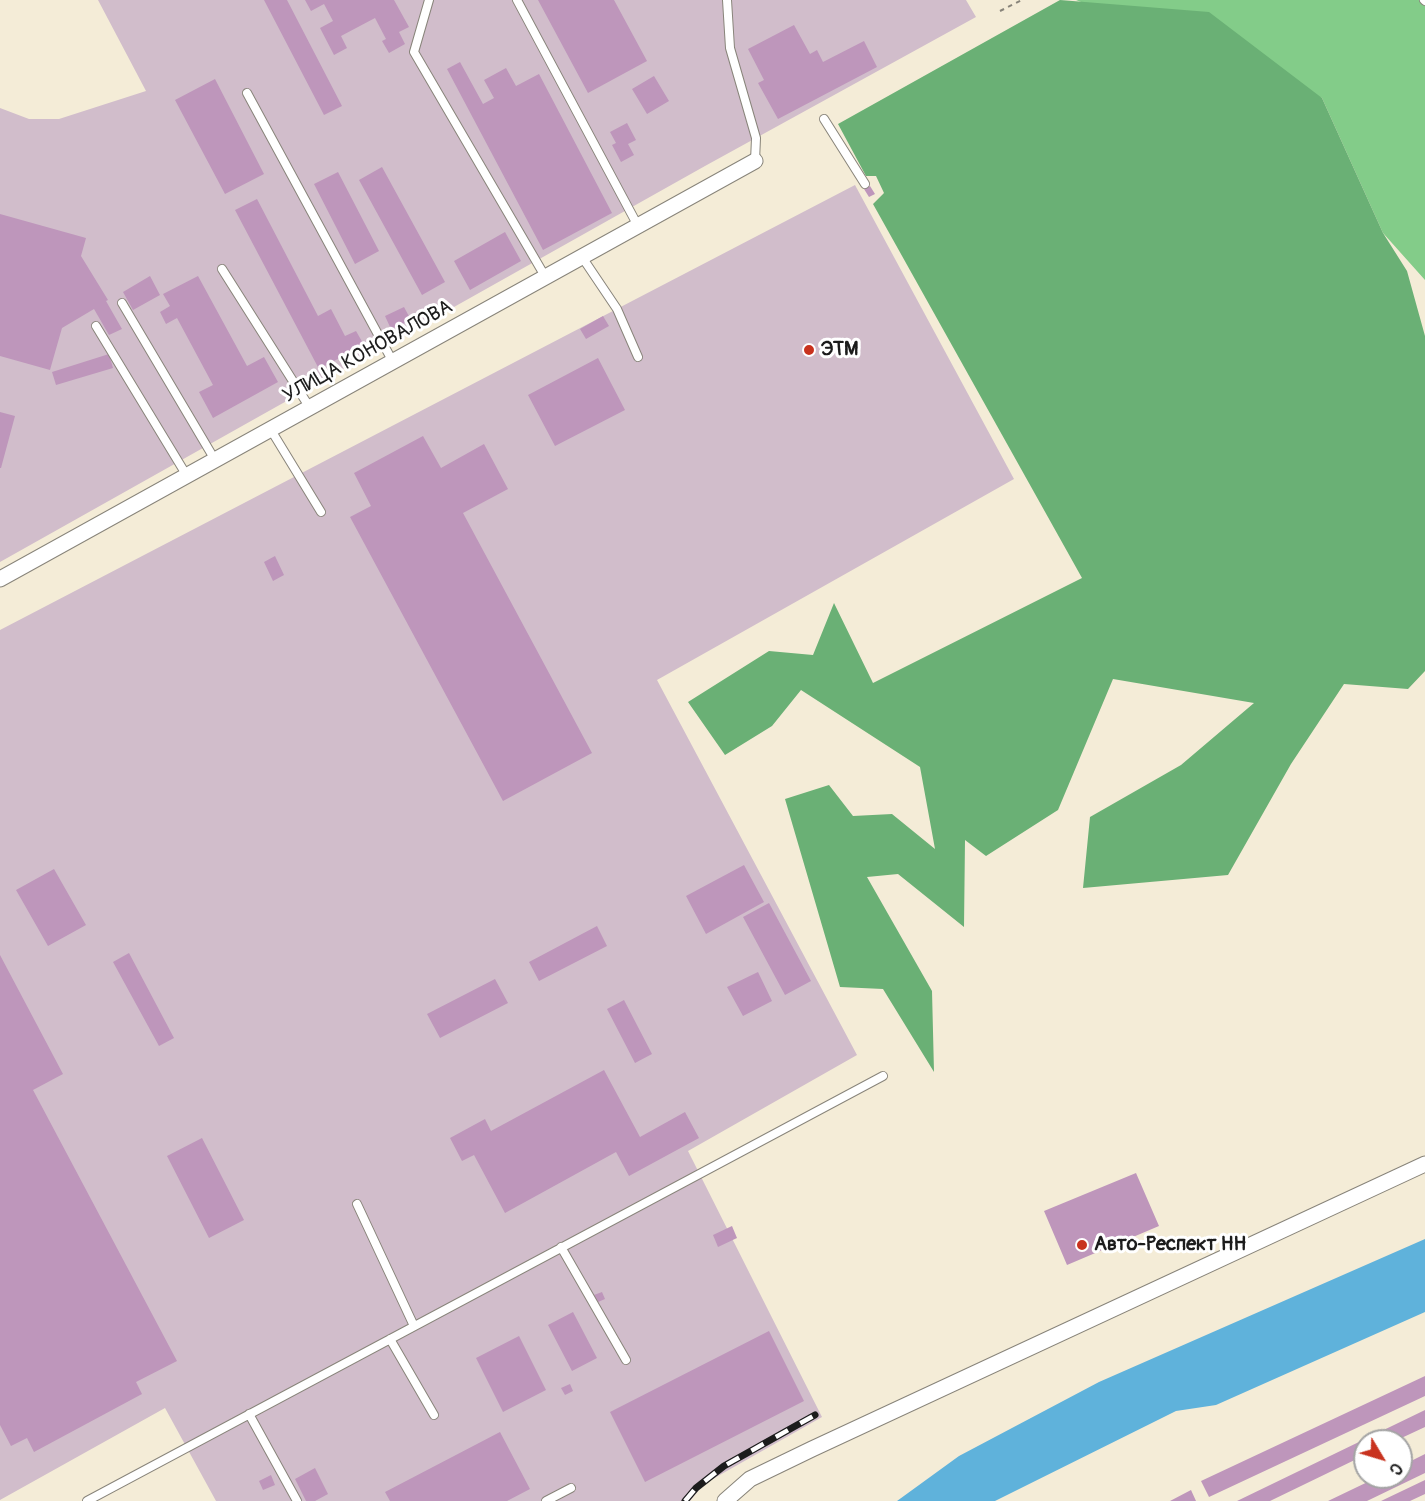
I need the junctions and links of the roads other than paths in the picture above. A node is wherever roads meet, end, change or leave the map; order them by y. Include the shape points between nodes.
1 (429, 0) edge
2 (517, 0) edge
3 (727, 0) edge
4 (247, 93) dead end
5 (824, 119) dead end
6 (755, 161) joint
7 (865, 184) dead end
8 (638, 226) junction
9 (582, 257) junction
10 (222, 269) dead end
11 (546, 278) junction
12 (122, 303) dead end
13 (96, 326) dead end
14 (638, 357) dead end
15 (393, 362) junction
16 (310, 408) junction
17 (271, 430) junction
18 (215, 460) junction
19 (187, 476) junction
20 (321, 512) dead end
21 (0, 579) edge
22 (883, 1076) dead end
23 (1425, 1164) edge
24 (357, 1204) dead end
25 (561, 1247) junction
26 (414, 1326) junction
27 (390, 1339) junction
28 (626, 1360) dead end
29 (249, 1414) junction
30 (434, 1415) dead end
31 (571, 1488) dead end
32 (103, 1497) edge
33 (87, 1501) edge
34 (297, 1501) edge
35 (546, 1501) edge
36 (725, 1501) edge

1 - 11 lane via 414,52
2 - 8 lane
3 - 6 lane via 730,48 756,138
4 - 15 lane
5 - 7 lane
6 - 8 street, УЛИЦА КОНОВАЛОВА
8 - 9 street, УЛИЦА КОНОВАЛОВА
9 - 11 street, УЛИЦА КОНОВАЛОВА
9 - 14 lane via 617,309
10 - 16 lane
11 - 15 street, УЛИЦА КОНОВАЛОВА
12 - 18 lane
13 - 19 lane
15 - 16 street, УЛИЦА КОНОВАЛОВА
16 - 17 street, УЛИЦА КОНОВАЛОВА
17 - 18 street, УЛИЦА КОНОВАЛОВА
17 - 20 lane
18 - 19 street, УЛИЦА КОНОВАЛОВА
19 - 21 street, УЛИЦА КОНОВАЛОВА
22 - 25 lane
23 - 36 street via 812,1449 750,1479
24 - 26 lane
25 - 26 lane
25 - 28 lane
26 - 27 lane
27 - 29 lane
27 - 30 lane
29 - 32 lane
29 - 34 lane
31 - 35 lane
32 - 33 lane

